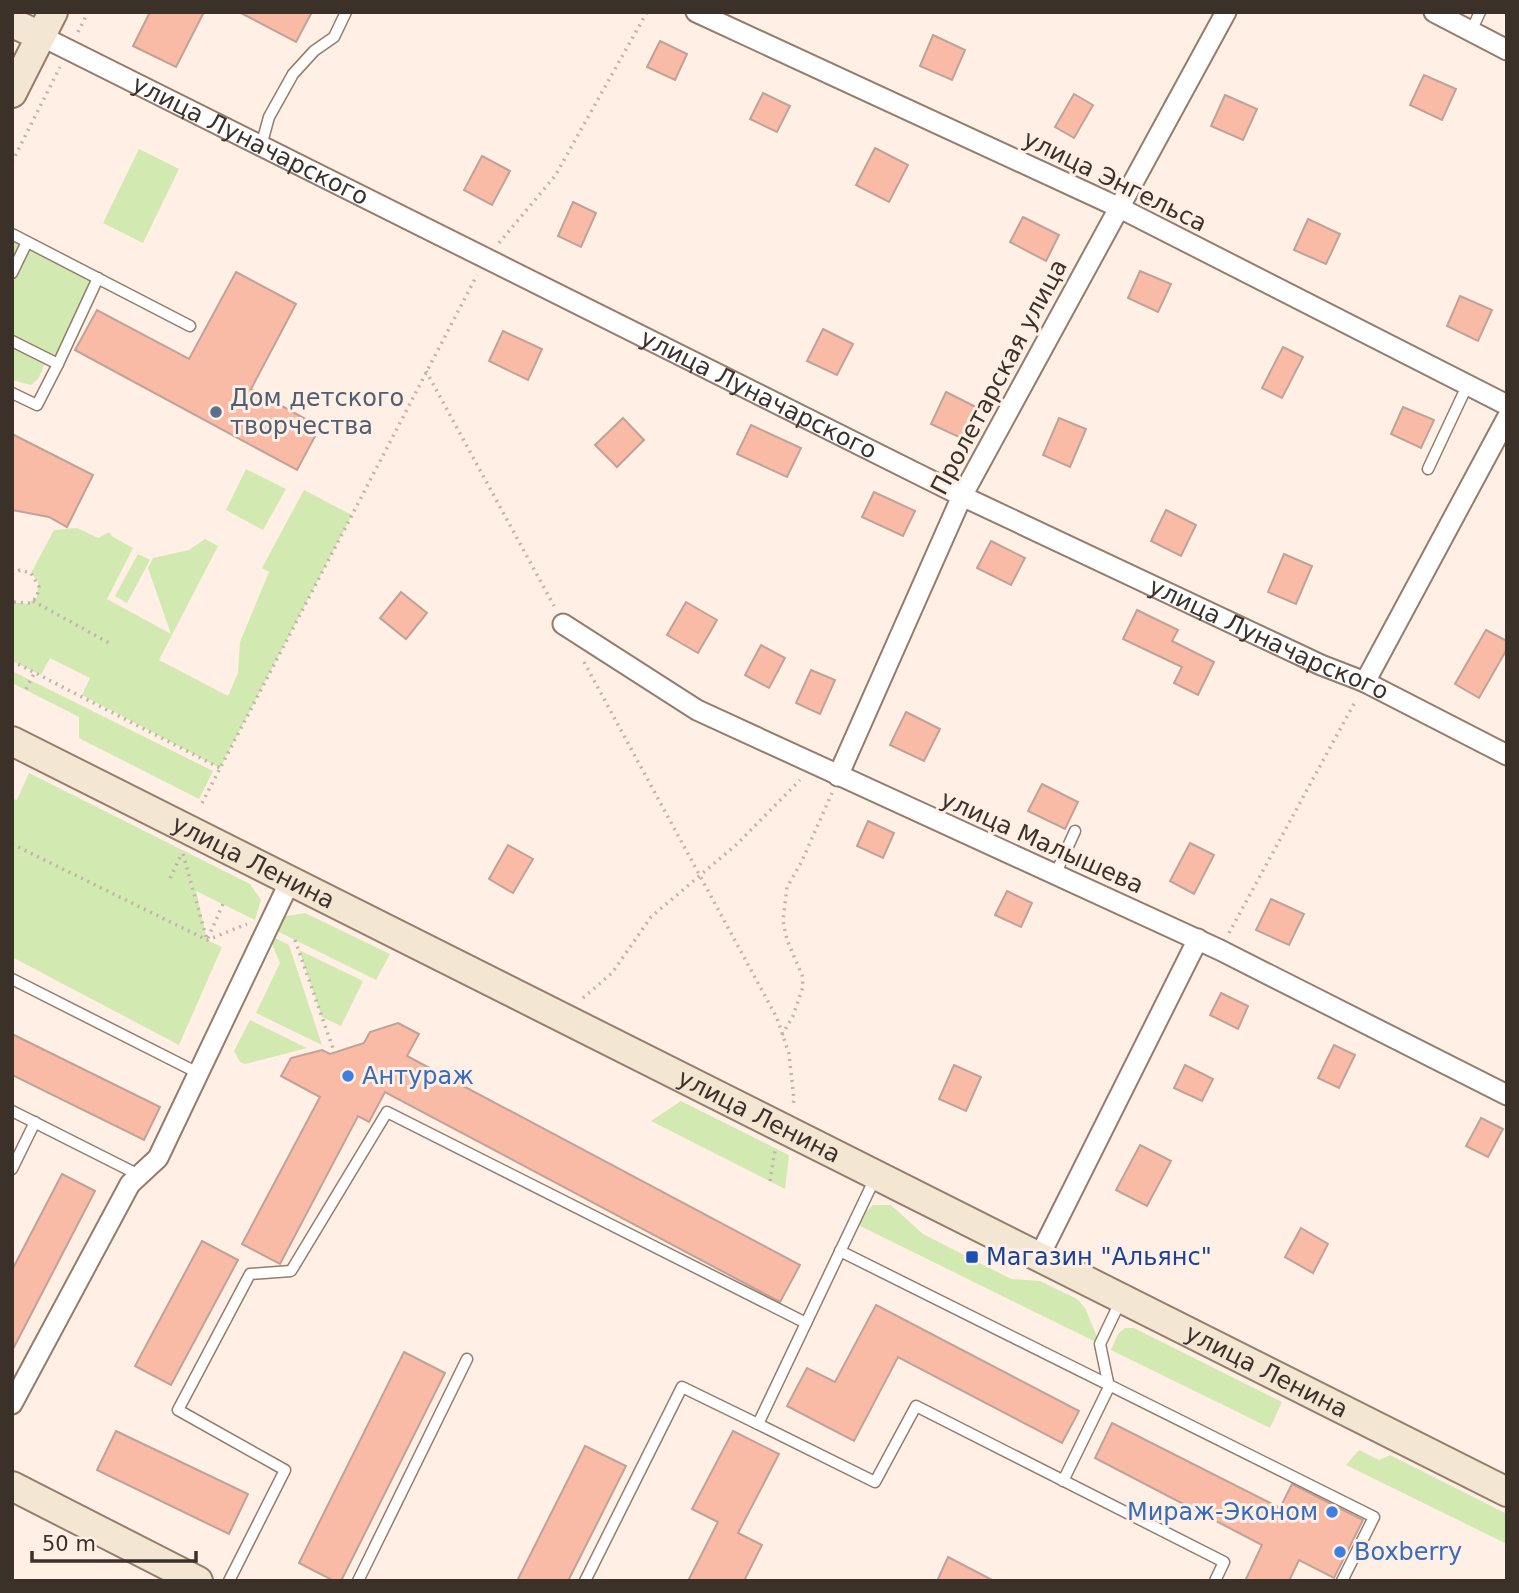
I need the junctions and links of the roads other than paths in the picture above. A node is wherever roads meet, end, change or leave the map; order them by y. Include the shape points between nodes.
1 (346, 12) edge
2 (696, 12) edge
3 (1226, 12) edge
4 (1434, 12) edge
5 (1480, 12) edge
6 (12, 23) edge
7 (47, 24) edge
8 (1471, 31) junction
9 (1507, 50) edge
10 (12, 93) edge
11 (261, 146) junction
12 (1118, 207) junction
13 (12, 234) edge
14 (27, 242) junction
15 (12, 273) edge
16 (98, 278) junction
17 (190, 326) dead end
18 (12, 341) edge
19 (58, 364) junction
20 (1467, 386) junction
21 (12, 393) edge
22 (1505, 402) edge
23 (1428, 469) dead end
24 (962, 496) junction
25 (564, 624) road end
26 (1365, 682) junction
27 (12, 741) edge
28 (1507, 755) edge
29 (838, 776) junction
30 (1075, 831) dead end
31 (1055, 875) junction
32 (290, 881) junction
33 (1198, 939) junction
34 (12, 979) edge
35 (200, 1074) junction
36 (1507, 1095) edge
37 (12, 1111) edge
38 (35, 1122) junction
39 (12, 1169) edge
40 (140, 1175) junction
41 (877, 1175) junction
42 (840, 1251) junction
43 (1039, 1257) junction
44 (1121, 1299) junction
45 (806, 1323) junction
46 (467, 1359) dead end
47 (1109, 1387) junction
48 (12, 1404) edge
49 (758, 1424) junction
50 (1063, 1481) junction
51 (12, 1486) edge
52 (1507, 1492) edge
53 (198, 1581) edge
54 (229, 1581) edge
55 (358, 1581) edge
56 (585, 1581) edge
57 (1215, 1581) edge
58 (1342, 1581) edge

1 - 11 lane via 334,37 293,74 269,117
2 - 12 street, улица Энгельса
3 - 12 street, Пролетарская улица
4 - 8 street
5 - 8 lane
6 - 7 street, улица Луначарского
7 - 10 street
7 - 11 street, улица Луначарского via 69,50
8 - 9 street
11 - 24 street, улица Луначарского
12 - 20 street, улица Энгельса
12 - 24 street, Пролетарская улица
13 - 14 lane
14 - 15 lane
14 - 16 lane
16 - 17 lane
16 - 19 lane
18 - 19 lane
19 - 21 lane via 37,405
20 - 22 street, улица Энгельса
20 - 23 lane
22 - 26 street
24 - 26 street, улица Луначарского
24 - 29 street, Пролетарская улица
25 - 29 street, улица Малышева via 697,710
26 - 28 street, улица Луначарского
27 - 32 street, улица Ленина
29 - 31 street, улица Малышева
30 - 31 lane
31 - 33 street, улица Малышева
32 - 35 street
32 - 41 street, улица Ленина
33 - 36 street, улица Малышева
33 - 43 street
34 - 35 lane
35 - 40 street via 158,1158
37 - 38 lane
38 - 39 lane
38 - 40 lane
40 - 48 street via 130,1184
41 - 42 lane
41 - 43 street, улица Ленина
42 - 45 lane
42 - 47 lane
43 - 44 street, улица Ленина
44 - 47 lane via 1100,1344
44 - 52 street, улица Ленина
45 - 49 lane
45 - 54 lane via 387,1112 291,1271 250,1274 178,1410 285,1470
46 - 55 lane
47 - 50 lane
47 - 58 lane via 1374,1517
49 - 50 lane via 875,1482 916,1406
49 - 56 lane via 682,1387
50 - 57 lane via 1224,1562
51 - 53 street

